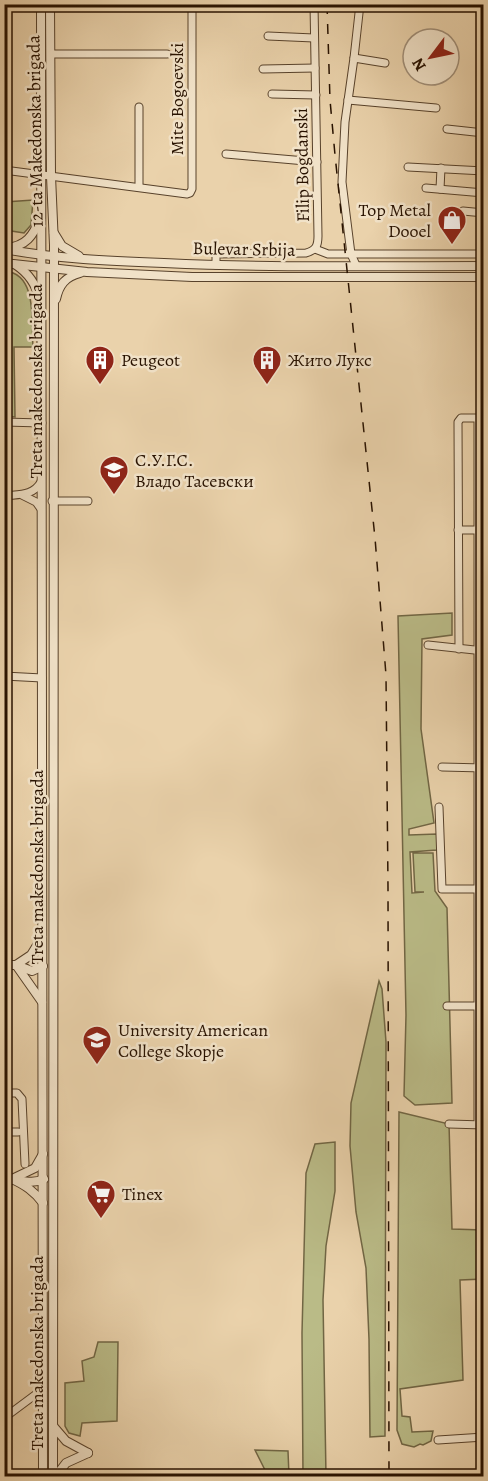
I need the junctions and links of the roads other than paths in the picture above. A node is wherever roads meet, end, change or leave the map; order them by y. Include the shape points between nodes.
1 (50, 4) edge
2 (192, 4) edge
3 (314, 4) edge
4 (360, 4) edge
5 (42, 5) edge
6 (268, 36) dead end
7 (314, 38) junction
8 (51, 54) junction
9 (167, 54) dead end
10 (354, 58) junction
11 (385, 63) dead end
12 (315, 68) junction
13 (263, 69) dead end
14 (272, 94) dead end
15 (316, 95) junction
16 (348, 100) junction
17 (138, 107) dead end
18 (436, 108) dead end
19 (447, 129) dead end
20 (483, 133) edge
21 (226, 154) dead end
22 (317, 162) junction
23 (408, 167) dead end
24 (441, 168) junction
25 (4, 170) edge
26 (483, 171) edge
27 (41, 175) junction
28 (51, 176) junction
29 (64, 178) junction
30 (139, 187) junction
31 (426, 188) dead end
32 (440, 189) junction
33 (51, 191) junction
34 (483, 193) edge
35 (464, 211) dead end
36 (483, 213) edge
37 (41, 216) junction
38 (53, 230) junction
39 (4, 249) edge
40 (315, 249) junction
41 (351, 254) junction
42 (483, 254) edge
43 (42, 256) junction
44 (53, 257) junction
45 (88, 260) junction
46 (4, 262) edge
47 (15, 265) junction
48 (216, 265) junction
49 (356, 265) junction
50 (483, 266) edge
51 (42, 268) junction
52 (53, 269) junction
53 (87, 272) junction
54 (483, 277) edge
55 (41, 310) junction
56 (53, 311) junction
57 (481, 418) edge
58 (4, 422) edge
59 (42, 423) junction
60 (42, 481) junction
61 (22, 495) junction
62 (4, 496) edge
63 (52, 501) junction
64 (88, 501) dead end
65 (41, 509) junction
66 (458, 530) junction
67 (481, 530) edge
68 (428, 645) dead end
69 (459, 649) junction
70 (481, 651) edge
71 (4, 676) edge
72 (42, 678) junction
73 (442, 767) dead end
74 (481, 768) edge
75 (439, 807) dead end
76 (481, 889) edge
77 (42, 936) junction
78 (4, 965) edge
79 (16, 965) junction
80 (43, 966) junction
81 (53, 967) junction
82 (42, 1002) junction
83 (447, 1006) dead end
84 (480, 1006) edge
85 (4, 1093) edge
86 (449, 1124) dead end
87 (481, 1125) edge
88 (4, 1132) edge
89 (18, 1132) dead end
90 (44, 1152) junction
91 (25, 1164) dead end
92 (49, 1178) junction
93 (12, 1179) edge
94 (44, 1204) junction
95 (40, 1391) junction
96 (4, 1418) edge
97 (54, 1427) junction
98 (483, 1437) edge
99 (438, 1440) dead end
100 (43, 1476) edge
101 (55, 1476) edge

1 - 8 street, 12-ta Makedonska brigada
2 - 30 street, Mite Bogoevski via 190,193
3 - 7 street, Filip Bogdanski
4 - 10 street
5 - 27 street, 12-ta Makedonska brigada
6 - 7 street
7 - 12 street, Filip Bogdanski
8 - 9 street
8 - 28 street, 12-ta Makedonska brigada
10 - 11 street
10 - 16 street
12 - 13 street
12 - 15 street, Filip Bogdanski
14 - 15 street
15 - 22 street, Filip Bogdanski
16 - 18 street
16 - 41 street via 342,182
17 - 30 street
19 - 20 street
21 - 22 street
22 - 40 street, Filip Bogdanski
23 - 24 street
24 - 26 street
24 - 32 street
25 - 27 street
27 - 28 street
27 - 37 street, 12-ta Makedonska brigada
28 - 29 street
28 - 33 street, 12-ta Makedonska brigada
29 - 30 street
29 - 33 street
31 - 32 street
32 - 34 street
33 - 38 street, 12-ta Makedonska brigada
35 - 36 street
37 - 39 street via 28,239
37 - 43 street, 12-ta Makedonska brigada
38 - 44 street, 12-ta Makedonska brigada
38 - 45 street via 66,249
39 - 43 street, Bulevar Srbija
40 - 41 street via 328,254
40 - 48 street via 297,254 216,254
41 - 42 street
41 - 49 street
43 - 44 street, Bulevar Srbija
43 - 51 street, Treta makedonska brigada
44 - 45 street, Bulevar Srbija
44 - 52 street, Treta makedonska brigada
45 - 48 street, Bulevar Srbija
46 - 47 street, Bulevar Srbija
47 - 51 street, Bulevar Srbija
47 - 55 street via 37,288
48 - 49 street, Bulevar Srbija
49 - 50 street, Bulevar Srbija
51 - 52 street, Bulevar Srbija
51 - 55 street, Treta makedonska brigada
52 - 53 street, Bulevar Srbija
52 - 56 street, Treta makedonska brigada
53 - 54 street, Bulevar Srbija via 192,277
53 - 56 street via 64,281
55 - 59 street, Treta makedonska brigada
56 - 63 street, Treta makedonska brigada
57 - 66 street via 458,420
57 - 67 street
58 - 59 street
59 - 60 street, Treta makedonska brigada
60 - 61 street via 36,490
60 - 65 street, Treta makedonska brigada
61 - 62 street
61 - 65 street
63 - 64 street
63 - 81 street, Treta makedonska brigada
65 - 72 street, Treta makedonska brigada
66 - 67 street
66 - 69 street
67 - 70 street
68 - 69 street
69 - 70 street
70 - 74 street
71 - 72 street
72 - 77 street, Treta makedonska brigada
73 - 74 street
74 - 76 street
75 - 76 street via 442,889
76 - 84 street
77 - 79 street via 31,955
77 - 80 street, Treta makedonska brigada
78 - 79 street
79 - 80 street via 32,971
79 - 82 street
80 - 81 street
80 - 82 street, Treta makedonska brigada
81 - 92 street, Treta makedonska brigada
82 - 90 street, Treta makedonska brigada
83 - 84 street
84 - 87 street
85 - 91 street via 18,1093 23,1102
86 - 87 street
88 - 89 street
90 - 92 street, Treta makedonska brigada
90 - 93 street via 35,1168
92 - 93 street
92 - 94 street, Treta makedonska brigada
92 - 97 street, Treta makedonska brigada
93 - 94 street via 35,1192
94 - 95 street, Treta makedonska brigada
95 - 96 street
95 - 100 street, Treta makedonska brigada
97 - 101 street, Treta makedonska brigada
97 - 101 street via 66,1441 88,1453 66,1464
98 - 99 street

